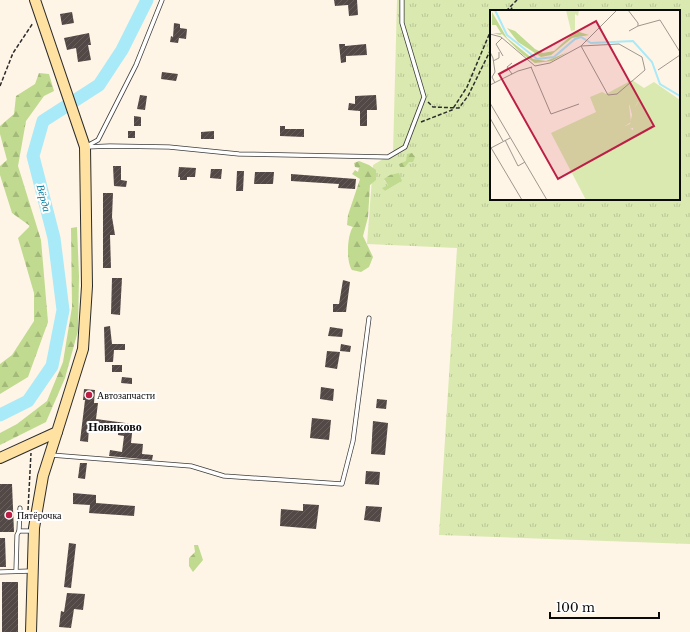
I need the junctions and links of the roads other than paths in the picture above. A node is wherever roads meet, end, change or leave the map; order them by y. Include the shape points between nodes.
1 (35, 0) edge
2 (162, 0) edge
3 (402, 0) edge
4 (85, 147) junction
5 (369, 318) dead end
6 (57, 432) junction
7 (50, 455) junction
8 (0, 458) edge
9 (20, 508) dead end
10 (19, 531) junction
11 (34, 531) junction
12 (16, 571) junction
13 (33, 571) junction
14 (0, 572) edge
15 (31, 632) edge

1 - 4 street
2 - 4 lane via 136,65 98,140
3 - 4 lane via 402,23 424,97 405,147 388,157
4 - 6 street via 88,286 83,349
5 - 7 lane via 352,441 342,484 224,476 190,466
6 - 7 street
6 - 8 street
7 - 11 street via 43,476
9 - 10 lane
10 - 11 lane
10 - 12 lane
11 - 13 street
12 - 13 lane
12 - 14 lane
13 - 15 street

